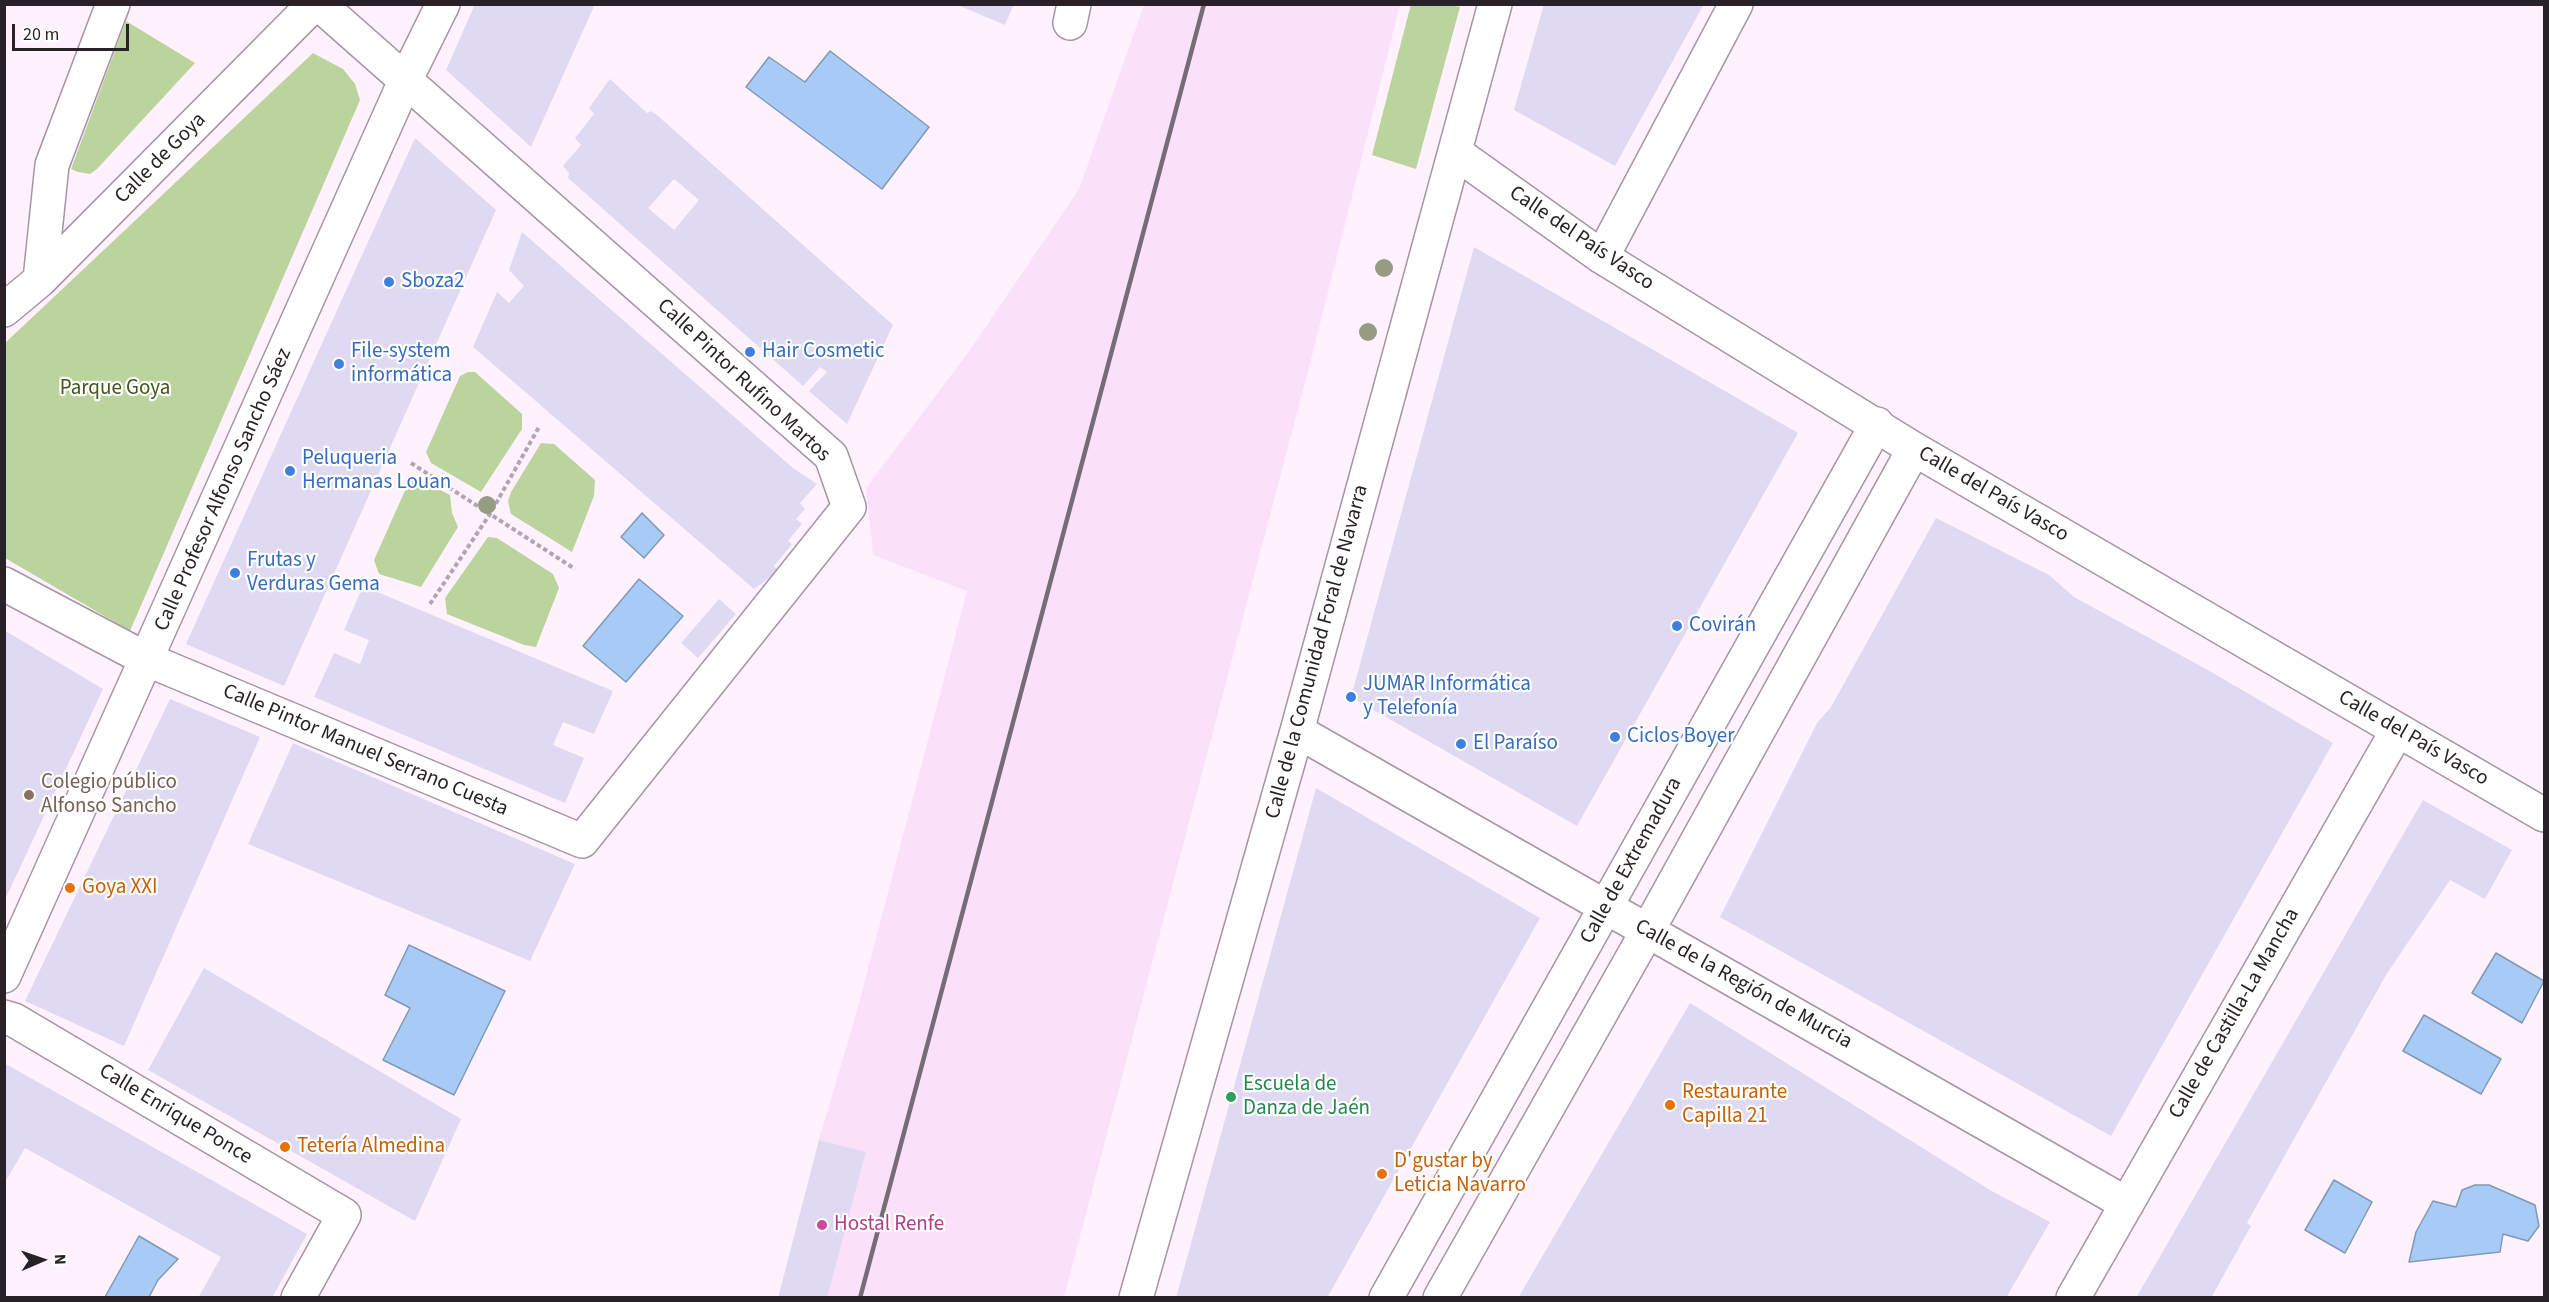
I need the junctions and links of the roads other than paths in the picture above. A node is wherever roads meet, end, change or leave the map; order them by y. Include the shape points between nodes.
1 (112, 4) edge
2 (314, 4) edge
3 (319, 4) edge
4 (443, 4) edge
5 (1495, 4) edge
6 (1736, 4) edge
7 (406, 79) junction
8 (1456, 153) junction
9 (1602, 257) junction
10 (40, 280) junction
11 (4, 310) edge
12 (1877, 424) junction
13 (1914, 449) junction
14 (4, 585) edge
15 (148, 660) junction
16 (1297, 731) junction
17 (2397, 731) junction
18 (2544, 814) edge
19 (582, 841) joint
20 (1606, 909) junction
21 (1648, 930) junction
22 (4, 975) edge
23 (4, 1017) edge
24 (2127, 1204) junction
25 (298, 1298) edge
26 (1136, 1298) edge
27 (1386, 1298) edge
28 (1440, 1298) edge
29 (2073, 1298) edge

1 - 10 street via 52,165
2 - 10 street, Calle de Goya
3 - 7 street
4 - 7 street, Calle Profesor Alfonso Sancho Sáez
5 - 8 street, Calle de la Comunidad Foral de Navarra
6 - 9 street
7 - 15 street, Calle Profesor Alfonso Sancho Sáez
7 - 19 street, Calle Pintor Rufino Martos via 831,456 849,507
8 - 9 street, Calle del País Vasco
8 - 16 street, Calle de la Comunidad Foral de Navarra
9 - 12 street, Calle del País Vasco
10 - 11 street, Calle de Goya
12 - 13 street, Calle del País Vasco
12 - 20 street, Calle de Extremadura
13 - 17 street, Calle del País Vasco
13 - 21 street
14 - 15 street, Calle Pintor Manuel Serrano Cuesta
15 - 19 street, Calle Pintor Manuel Serrano Cuesta
15 - 22 street, Calle Profesor Alfonso Sancho Sáez
16 - 20 street, Calle de la Región de Murcia
16 - 26 street, Calle de la Comunidad Foral de Navarra
17 - 18 street, Calle del País Vasco
17 - 24 street, Calle de Castilla-La Mancha
20 - 21 street, Calle de la Región de Murcia
20 - 27 street, Calle de Extremadura
21 - 24 street, Calle de la Región de Murcia
21 - 28 street
23 - 25 street, Calle Enrique Ponce via 344,1215
24 - 29 street, Calle de Castilla-La Mancha

